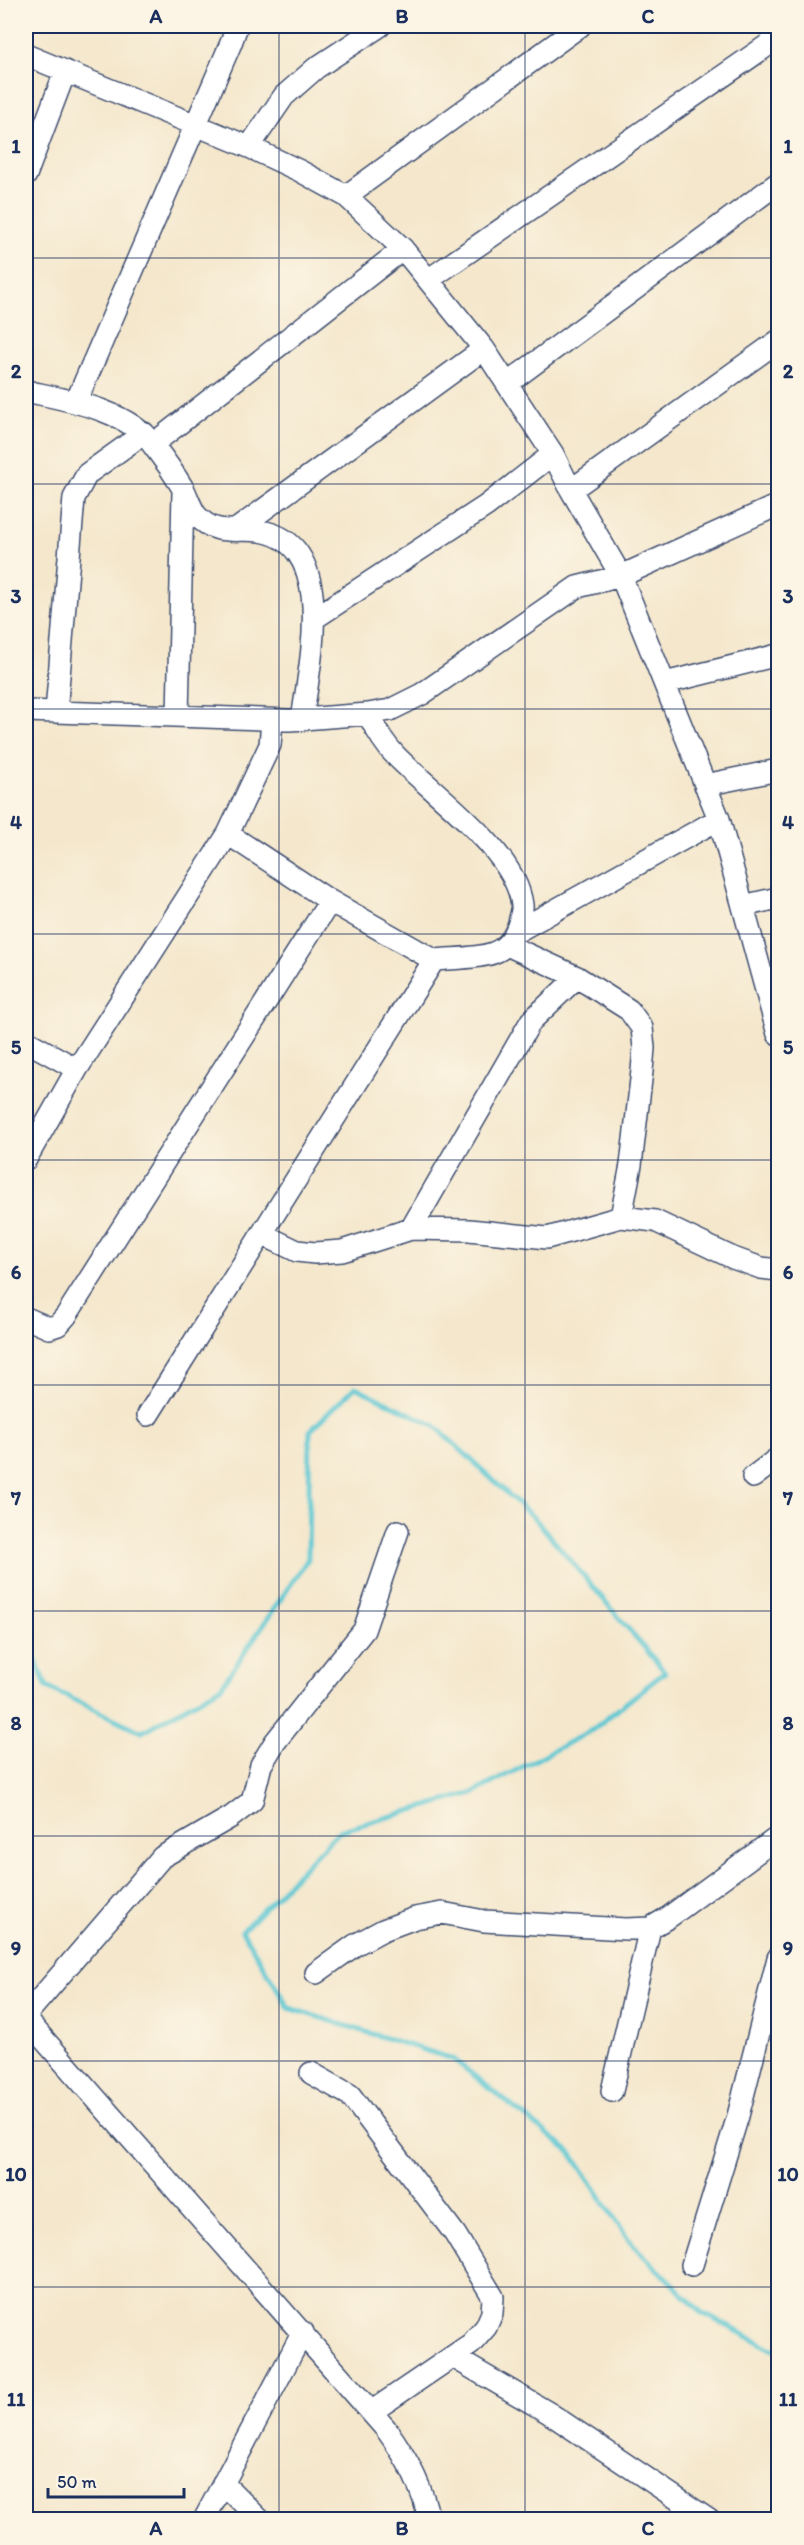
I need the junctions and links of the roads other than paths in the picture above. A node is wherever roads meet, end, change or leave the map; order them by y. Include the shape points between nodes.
1 (237, 26) edge
2 (380, 26) edge
3 (580, 26) edge
4 (778, 38) edge
5 (26, 55) edge
6 (65, 72) junction
7 (194, 125) junction
8 (249, 147) junction
9 (26, 175) edge
10 (778, 183) edge
11 (346, 196) junction
12 (403, 249) junction
13 (428, 280) junction
14 (778, 340) edge
15 (484, 349) junction
16 (508, 383) junction
17 (26, 391) edge
18 (76, 402) junction
19 (149, 439) junction
20 (553, 454) junction
21 (183, 490) junction
22 (571, 490) junction
23 (778, 505) edge
24 (237, 529) junction
25 (621, 576) junction
26 (315, 618) junction
27 (778, 655) edge
28 (665, 683) junction
29 (26, 711) edge
30 (56, 712) junction
31 (368, 714) junction
32 (178, 716) junction
33 (272, 720) junction
34 (302, 720) junction
35 (778, 770) edge
36 (705, 785) junction
37 (719, 819) junction
38 (228, 834) junction
39 (778, 898) edge
40 (330, 901) junction
41 (743, 906) junction
42 (512, 938) junction
43 (434, 960) junction
44 (577, 977) junction
45 (777, 1026) edge
46 (26, 1041) edge
47 (77, 1069) junction
48 (26, 1159) edge
49 (621, 1217) junction
50 (411, 1229) junction
51 (262, 1234) junction
52 (778, 1270) edge
53 (26, 1318) edge
54 (148, 1415) dead end
55 (778, 1458) edge
56 (753, 1477) dead end
57 (398, 1531) dead end
58 (778, 1837) edge
59 (650, 1928) junction
60 (778, 1958) edge
61 (316, 1972) dead end
62 (26, 2017) edge
63 (311, 2073) dead end
64 (612, 2091) dead end
65 (692, 2265) dead end
66 (303, 2332) junction
67 (453, 2357) junction
68 (371, 2412) junction
69 (223, 2483) junction
70 (432, 2517) edge
71 (204, 2520) edge
72 (260, 2520) edge
73 (709, 2520) edge

1 - 7 street
2 - 8 street via 316,68 285,96
3 - 11 street
4 - 13 street
5 - 6 street
6 - 7 street
6 - 9 street
7 - 8 street
7 - 18 street
8 - 11 street
10 - 16 street
11 - 12 street
12 - 13 street
12 - 19 street
13 - 15 street
14 - 22 street
15 - 16 street
15 - 24 street
16 - 20 street
17 - 18 street
18 - 19 street via 123,419
19 - 21 street
19 - 30 street via 87,474 74,498
20 - 22 street
20 - 26 street via 486,506
21 - 24 street via 195,514 207,524 223,531
21 - 32 street
22 - 25 street
23 - 25 street
24 - 26 street via 280,537 295,549 311,585
25 - 28 street
25 - 31 street via 577,587 422,694 390,710
26 - 34 street
27 - 28 street
28 - 36 street
29 - 30 street
30 - 32 street
31 - 34 street
31 - 42 street via 395,756 445,799 494,850 516,881 523,907
32 - 33 street
33 - 34 street
33 - 38 street via 270,745
35 - 36 street
36 - 37 street
37 - 41 street
37 - 42 street
38 - 40 street
38 - 47 street
39 - 41 street
40 - 43 street
40 - 53 street via 66,1316 49,1328
41 - 45 street
42 - 43 street via 493,953
42 - 44 street
43 - 51 street
44 - 49 street via 629,1010 642,1028 642,1071
44 - 50 street via 531,1022
46 - 47 street
47 - 48 street
49 - 50 street via 547,1238
49 - 52 street via 655,1221 760,1268
50 - 51 street via 342,1251 315,1253 297,1251
51 - 54 street
55 - 56 street
57 - 62 street via 364,1630 275,1742 261,1765 252,1802 162,1857
58 - 59 street
59 - 61 street via 484,1921 442,1913 383,1930
59 - 64 street
60 - 65 street via 738,2116
62 - 66 street
63 - 67 street via 350,2095 396,2159 422,2187 493,2297 486,2327
66 - 68 street
66 - 69 street
67 - 68 street
67 - 73 street via 549,2413
68 - 70 street via 402,2451
69 - 71 street
69 - 72 street

